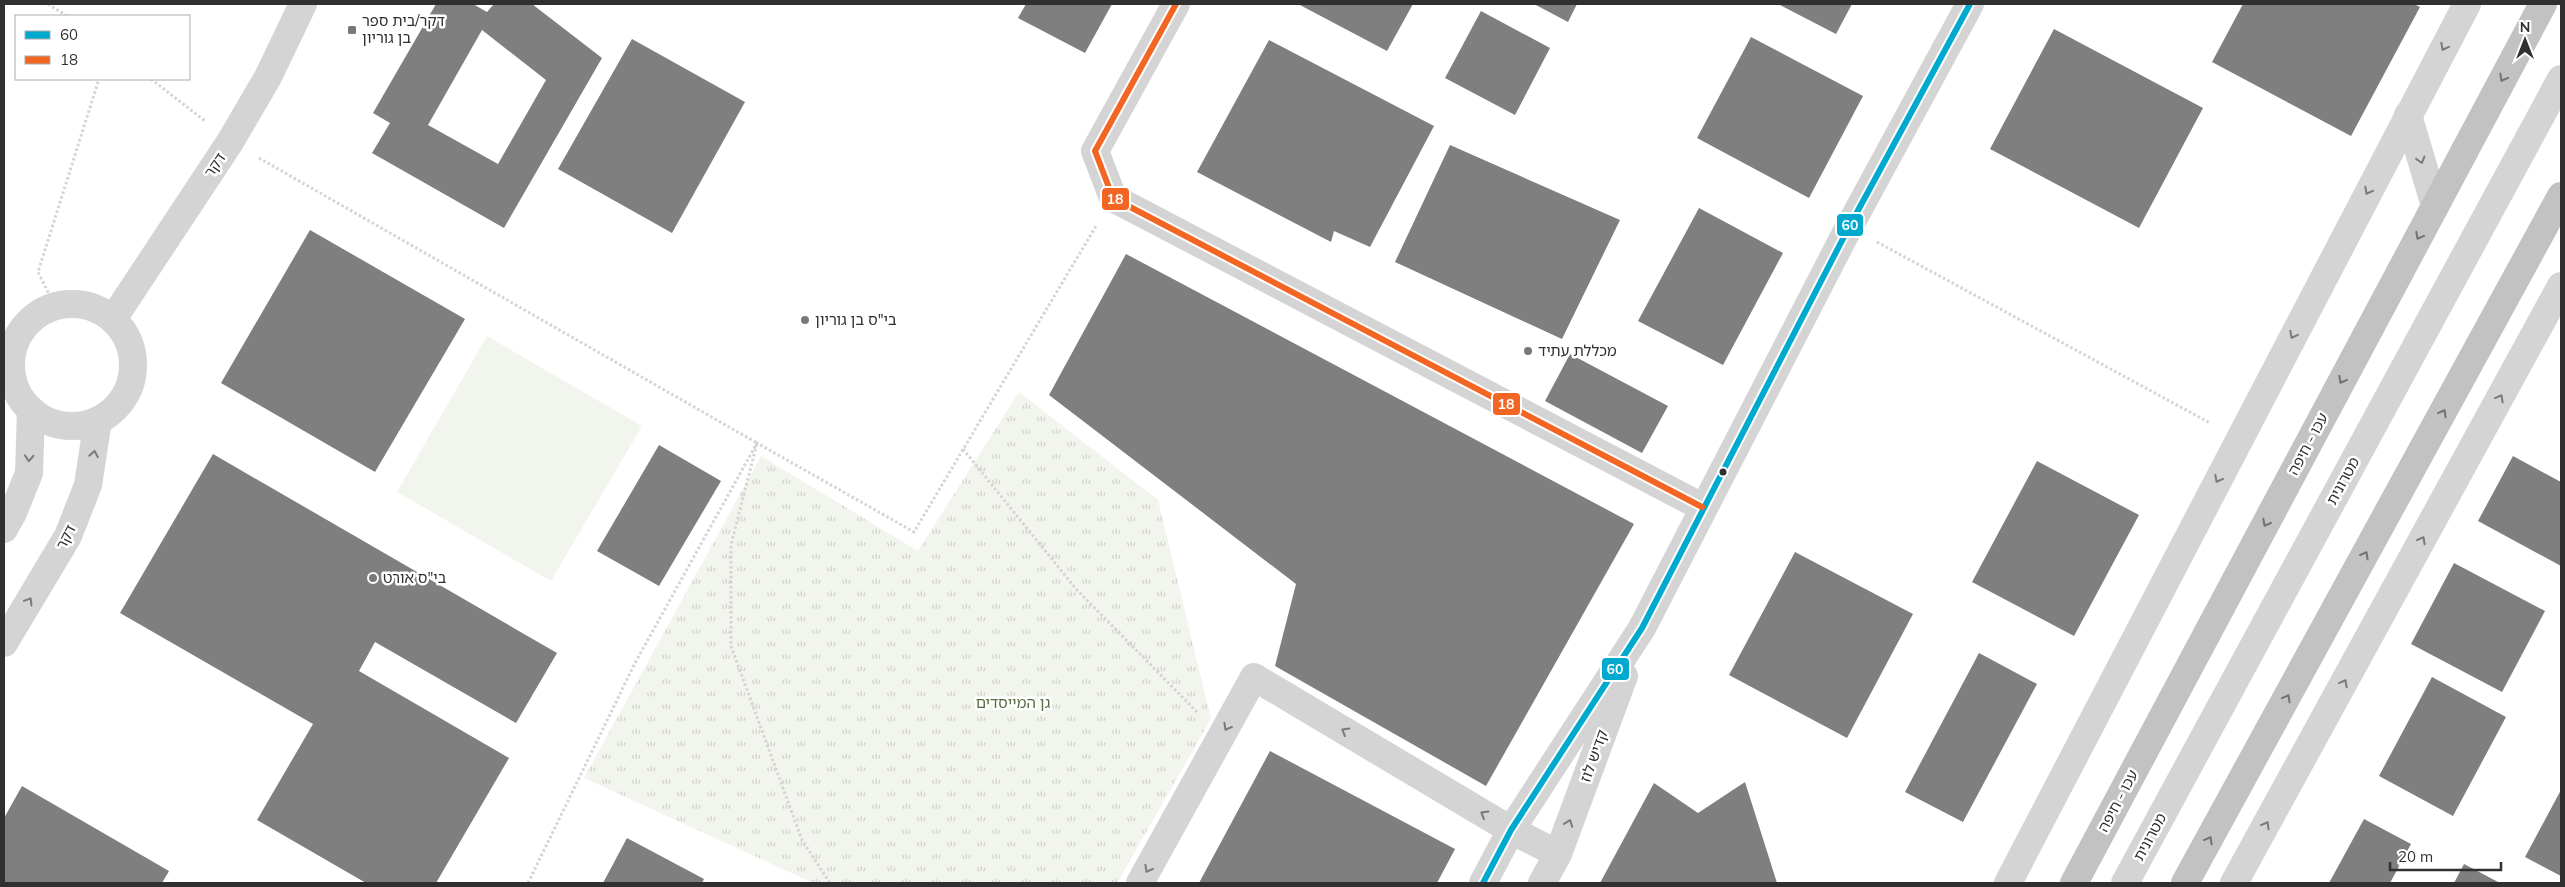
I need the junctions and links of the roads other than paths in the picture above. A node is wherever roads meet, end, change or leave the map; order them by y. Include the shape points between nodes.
1 (303, 4) edge
2 (1176, 4) edge
3 (1970, 4) edge
4 (2467, 4) edge
5 (2543, 4) edge
6 (2561, 79) edge
7 (2408, 115) junction
8 (2561, 196) edge
9 (2435, 206) junction
10 (2561, 286) edge
11 (112, 319) junction
12 (13, 323) edge
13 (31, 410) junction
14 (98, 420) junction
15 (1702, 507) junction
16 (4, 529) edge
17 (1642, 628) junction
18 (4, 643) edge
19 (1511, 830) junction
20 (1558, 854) junction
21 (1140, 883) edge
22 (1483, 883) edge
23 (1542, 883) edge
24 (2008, 883) edge
25 (2074, 883) edge
26 (2125, 883) edge
27 (2185, 883) edge
28 (2234, 883) edge

1 - 11 street, דקר via 268,77 230,142
2 - 15 street via 1095,151 1113,198
3 - 15 street, קדיש לוז
4 -> 7 street
5 -> 9 highway, עכו - חיפה
6 - 26 street, מטרונית
7 -> 9 street
7 -> 24 street
27 -> 8 highway
9 -> 25 highway, עכו - חיפה
28 -> 10 street
11 - 12 street via 89,306 76,303 56,306
11 - 14 street via 126,334 133,373 127,392 115,409
12 - 13 street via 12,380
13 - 14 street via 61,425 78,426
13 -> 16 street via 28,474 14,513
18 -> 14 street, דקר via 68,536 88,484
15 - 17 street, קדיש לוז
17 - 19 street, קדיש לוז
20 -> 17 street, קדיש לוז
19 - 20 street
19 -> 21 street via 1254,677
19 - 22 street, קדיש לוז
20 - 23 street, קדיש לוז

